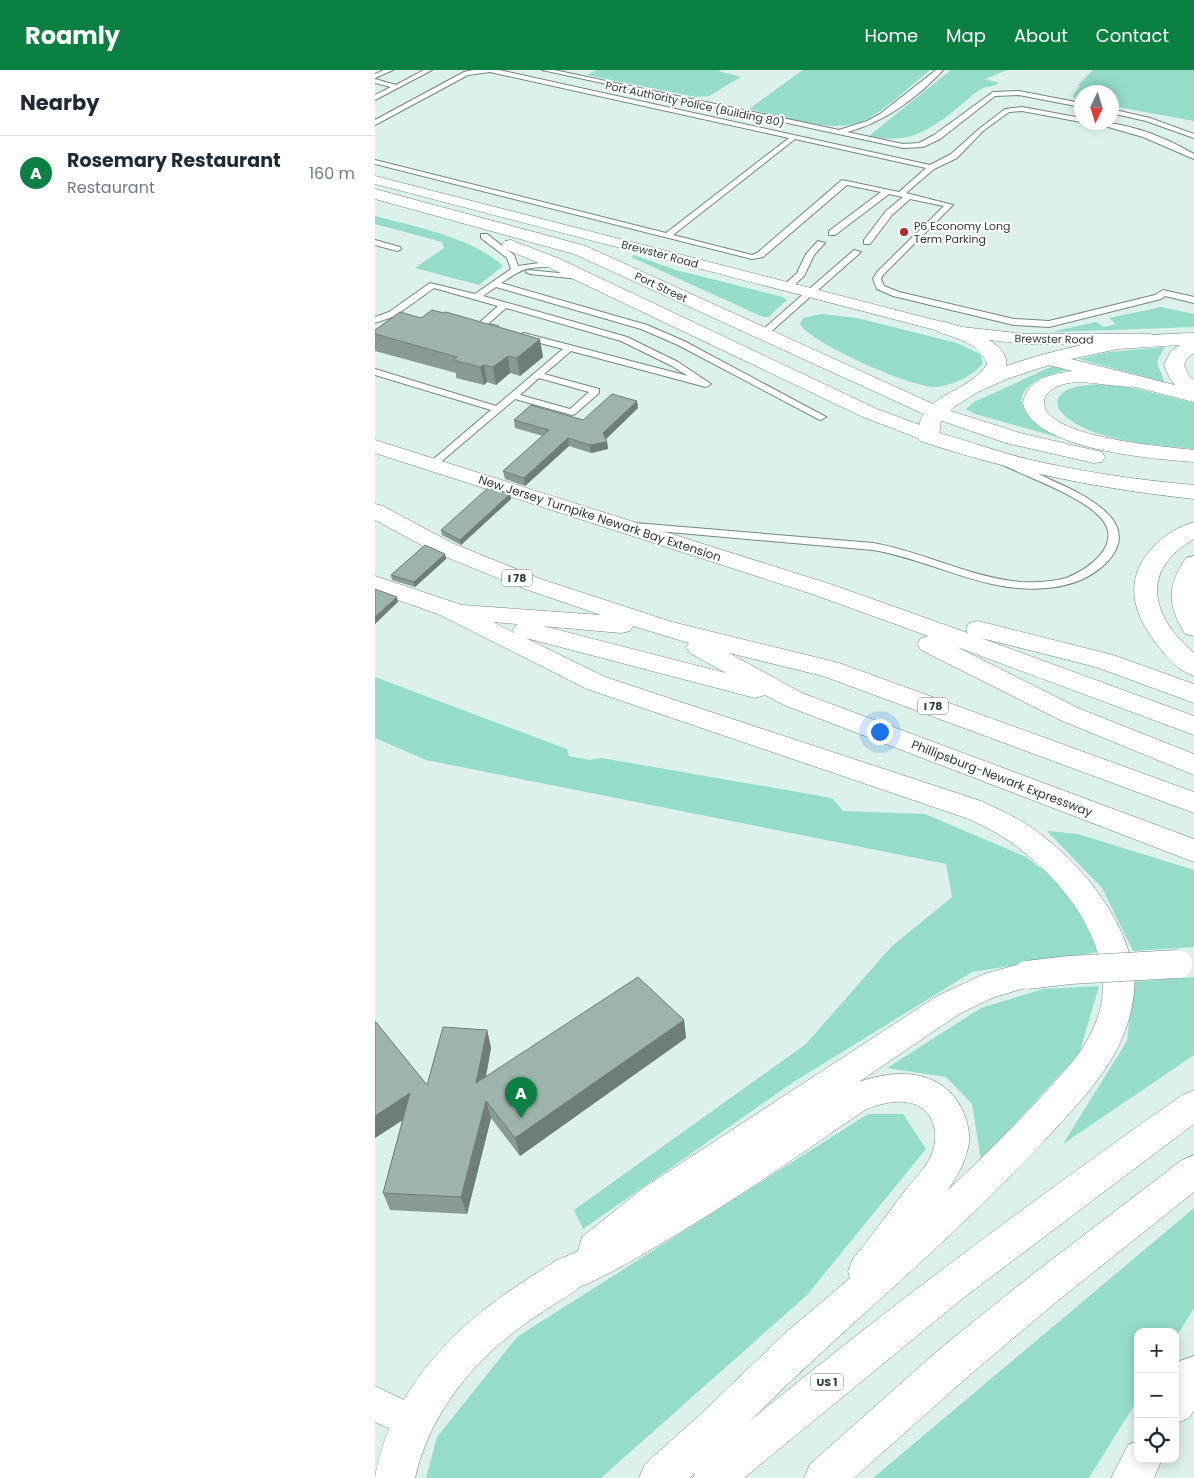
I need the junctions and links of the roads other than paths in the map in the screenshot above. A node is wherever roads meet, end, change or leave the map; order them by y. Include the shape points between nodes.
1 (390, 70) edge
2 (429, 70) edge
3 (545, 70) edge
4 (940, 70) edge
5 (375, 76) edge
6 (375, 81) edge
7 (397, 87) junction
8 (375, 98) edge
9 (1074, 104) edge
10 (1119, 113) edge
11 (1074, 119) edge
12 (375, 123) edge
13 (1119, 128) edge
14 (834, 132) junction
15 (1194, 136) edge
16 (794, 137) junction
17 (1194, 157) edge
18 (375, 162) edge
19 (931, 167) junction
20 (375, 180) edge
21 (889, 192) junction
22 (375, 194) edge
23 (905, 195) junction
24 (375, 207) edge
25 (833, 233) dead end
26 (484, 236) junction
27 (667, 236) junction
28 (867, 242) dead end
29 (375, 243) edge
30 (821, 243) dead end
31 (397, 249) dead end
32 (857, 252) dead end
33 (555, 263) junction
34 (515, 270) junction
35 (584, 277) junction
36 (495, 284) junction
37 (787, 287) junction
38 (811, 293) junction
39 (677, 294) junction
40 (476, 297) junction
41 (627, 298) junction
42 (1194, 300) edge
43 (504, 305) junction
44 (376, 318) edge
45 (945, 328) junction
46 (763, 334) junction
47 (1163, 339) junction
48 (1194, 339) edge
49 (1194, 345) edge
50 (569, 348) junction
51 (1049, 358) junction
52 (375, 372) edge
53 (539, 375) junction
54 (1136, 381) junction
55 (983, 382) junction
56 (1194, 389) edge
57 (513, 396) junction
58 (1194, 396) edge
59 (497, 409) junction
60 (935, 412) junction
61 (821, 417) dead end
62 (375, 434) edge
63 (927, 436) junction
64 (375, 439) edge
65 (375, 446) edge
66 (1194, 456) edge
67 (994, 458) junction
68 (433, 464) junction
69 (1194, 472) edge
70 (1194, 492) edge
71 (375, 511) edge
72 (620, 524) junction
73 (1194, 529) edge
74 (1194, 564) edge
75 (375, 584) edge
76 (824, 590) junction
77 (448, 610) junction
78 (1194, 628) edge
79 (666, 629) junction
80 (1194, 666) edge
81 (1194, 694) edge
82 (793, 698) junction
83 (1194, 726) edge
84 (1194, 766) edge
85 (1194, 803) edge
86 (1194, 851) edge
87 (1186, 964) edge
88 (1194, 1105) edge
89 (1194, 1171) edge
90 (566, 1275) junction
91 (784, 1360) junction
92 (1194, 1375) edge
93 (1179, 1398) edge
94 (375, 1403) edge
95 (415, 1423) junction
96 (731, 1438) junction
97 (1140, 1463) edge
98 (395, 1478) edge
99 (659, 1478) edge
100 (713, 1478) edge
101 (824, 1478) edge
102 (1131, 1478) edge

1 - 5 lane
2 - 7 lane
3 - 14 lane
4 - 14 lane via 878,120 863,127
6 - 7 lane
7 - 8 lane
9 - 14 lane via 1019,93 993,94 937,138 915,146
10 - 15 lane via 1148,119
11 - 19 lane via 1022,109 1007,110 954,156
12 - 16 lane, Port Authority Police (Building 80) via 466,73 485,70
13 - 17 lane via 1142,133
16 - 19 lane, Port Authority Police (Building 80)
16 - 27 lane
18 - 27 lane
19 - 23 lane
20 - 37 street, Brewster Road
21 - 23 lane
21 - 25 lane
21 - 27 lane via 845,182 758,256
22 - 39 main road, Port Street via 565,245
23 - 28 lane
23 - 42 lane via 949,205 880,274 878,283 887,291 1032,324 1063,321 1163,293
24 - 26 main road, Port Street
26 - 33 main road, Port Street
26 - 34 lane via 511,257
29 - 31 lane
30 - 37 lane via 801,274
32 - 38 lane
33 - 34 lane
33 - 35 main road, Port Street
33 - 39 main road via 585,266 647,290
34 - 35 lane
34 - 36 lane
35 - 41 main road, Port Street
36 - 40 lane
36 - 61 lane via 643,327 689,347
37 - 38 street, Brewster Road
38 - 45 street, Brewster Road
38 - 46 lane
39 - 46 main road, Port Street
40 - 43 lane
40 - 44 lane via 433,285 392,314
41 - 46 main road via 670,304 741,337
41 - 63 main road, Port Street via 870,413
43 - 50 lane via 482,324
43 - 50 lane via 624,339 707,384
45 - 47 street, Brewster Road via 1026,339
45 - 51 street, Brewster Road
45 - 55 main road via 994,354 997,364
46 - 60 main road, Port Street
47 - 48 main road, Brewster Road
47 - 51 main road, Brewster Road via 1106,345
49 - 56 main road via 1178,355 1174,365 1180,379
50 - 53 lane
51 - 54 main road, Brewster Road
51 - 55 main road, Brewster Road
52 - 59 lane
53 - 57 lane
53 - 57 lane via 596,391 572,412
54 - 58 main road, Brewster Road
54 - 66 main road via 1093,376 1062,379 1040,389 1034,403 1038,414 1049,424 1075,435 1109,444
55 - 60 main road, Brewster Road
57 - 59 lane
59 - 68 lane
60 - 63 main road via 927,424
60 - 69 main road, Port Street via 1052,448
62 - 68 main road
63 - 67 main road, Port Street
64 - 68 main road
65 - 68 main road, New Jersey Turnpike Newark Bay Extension
67 - 70 main road, Port Street via 1098,480
67 - 72 lane via 1073,495 1101,512 1112,526 1114,536 1113,546 1106,557 1071,580 1022,586 973,576 883,548
68 - 72 main road, New Jersey Turnpike Newark Bay Extension
71 - 79 main road, I 78 via 444,548 490,567
72 - 76 main road, New Jersey Turnpike Newark Bay Extension
73 - 80 main road via 1175,538 1160,551 1150,566 1145,583 1146,601 1158,629 1172,648
74 - 78 main road via 1184,582 1182,599
75 - 77 main road
76 - 81 main road via 1104,661
76 - 83 main road
76 - 84 main road via 1069,714
77 - 79 main road
77 - 82 main road
77 - 91 main road via 596,683 961,805 991,818 1013,829 1067,876 1090,902 1106,928 1115,956 1119,992 1112,1025 1095,1056 1049,1111 970,1193
79 - 82 main road, Phillipsburg-Newark Expressway / I 78
79 - 85 main road, I 78 via 830,669
82 - 86 main road, Phillipsburg-Newark Expressway / I 78
87 - 90 main road, bridge via 1027,975 984,987 948,1005 656,1200
88 - 96 main road, US 1 via 912,1314 823,1386
89 - 101 main road via 957,1360
90 - 91 main road via 648,1233 868,1092 882,1088 909,1089 935,1098 947,1113 952,1130 953,1142 944,1166 860,1278
90 - 95 main road via 487,1330 438,1383
91 - 96 main road
92 - 93 main road
94 - 95 street
95 - 98 main road
96 - 99 main road
96 - 100 main road, US 1
97 - 102 main road

